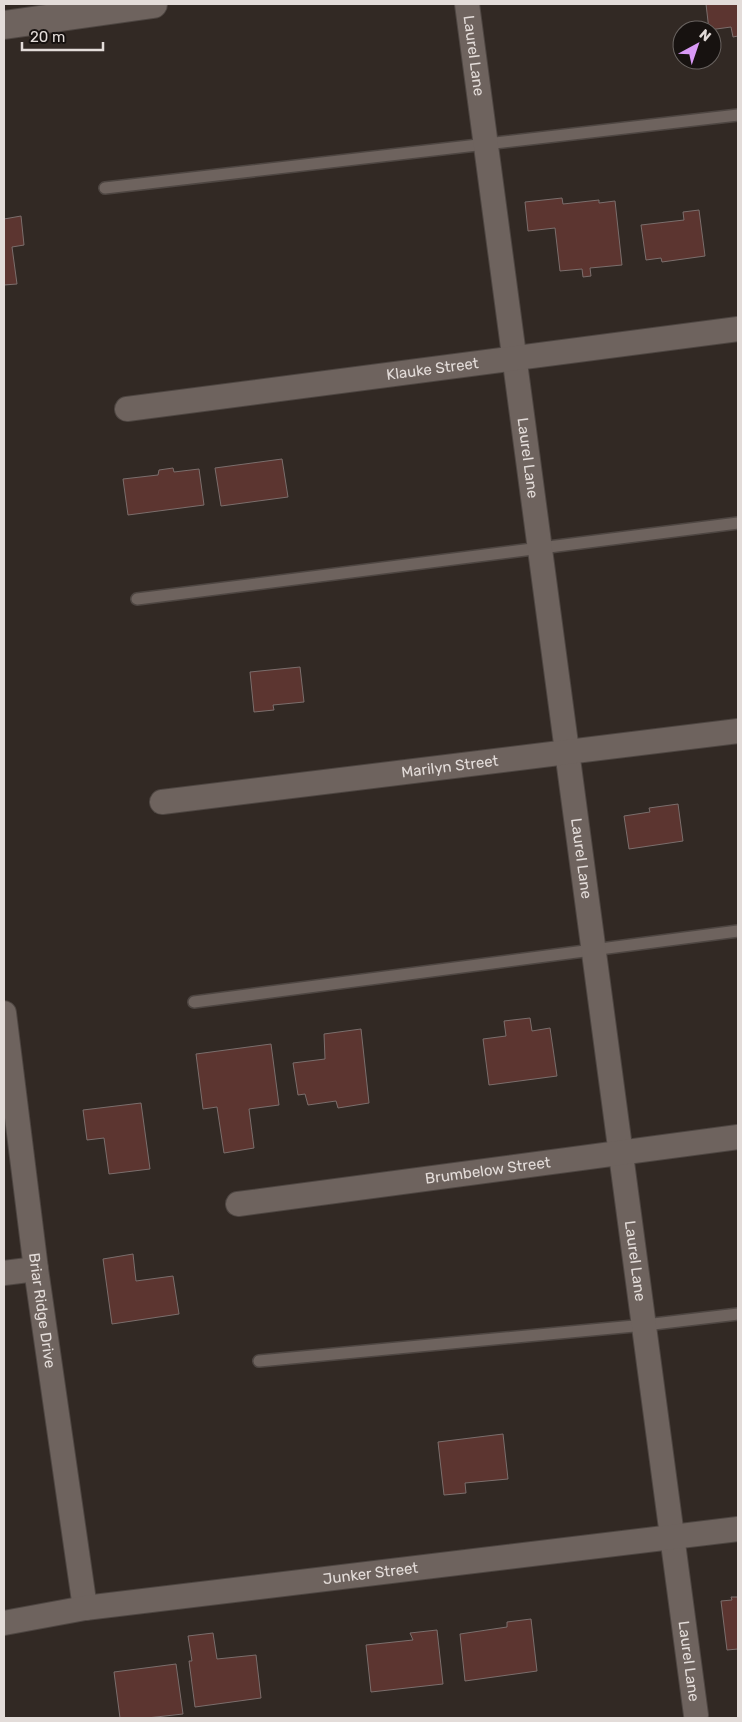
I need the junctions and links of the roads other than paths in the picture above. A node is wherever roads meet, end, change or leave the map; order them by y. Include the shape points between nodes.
1 (153, 4) edge
2 (467, 4) edge
3 (4, 25) edge
4 (738, 115) edge
5 (486, 144) junction
6 (105, 188) dead end
7 (738, 329) edge
8 (515, 359) junction
9 (127, 410) dead end
10 (738, 523) edge
11 (540, 548) junction
12 (137, 599) dead end
13 (738, 731) edge
14 (568, 752) junction
15 (162, 802) dead end
16 (738, 931) edge
17 (594, 950) junction
18 (194, 1002) dead end
19 (4, 1013) edge
20 (738, 1137) edge
21 (621, 1152) junction
22 (238, 1204) dead end
23 (36, 1269) junction
24 (4, 1273) edge
25 (738, 1314) edge
26 (644, 1325) junction
27 (260, 1361) dead end
28 (738, 1529) edge
29 (673, 1537) junction
30 (85, 1608) junction
31 (4, 1623) edge
32 (696, 1715) dead end

1 - 3 street
2 - 5 street, Laurel Lane
4 - 5 lane
5 - 6 lane
5 - 8 street, Laurel Lane
7 - 8 street, Klauke Street
8 - 9 street, Klauke Street
8 - 11 street, Laurel Lane
10 - 11 lane
11 - 12 lane
11 - 14 street, Laurel Lane
13 - 14 street, Marilyn Street
14 - 15 street, Marilyn Street
14 - 17 street, Laurel Lane
16 - 17 lane
17 - 18 lane
17 - 21 street, Laurel Lane
19 - 23 street, Briar Ridge Drive
20 - 21 street, Brumbelow Street
21 - 22 street, Brumbelow Street
21 - 26 street, Laurel Lane
23 - 24 street
23 - 30 street, Briar Ridge Drive
25 - 26 lane
26 - 27 lane
26 - 29 street, Laurel Lane
28 - 29 street, Junker Street
29 - 30 street, Junker Street
29 - 32 street, Laurel Lane
30 - 31 street, Junker Street

